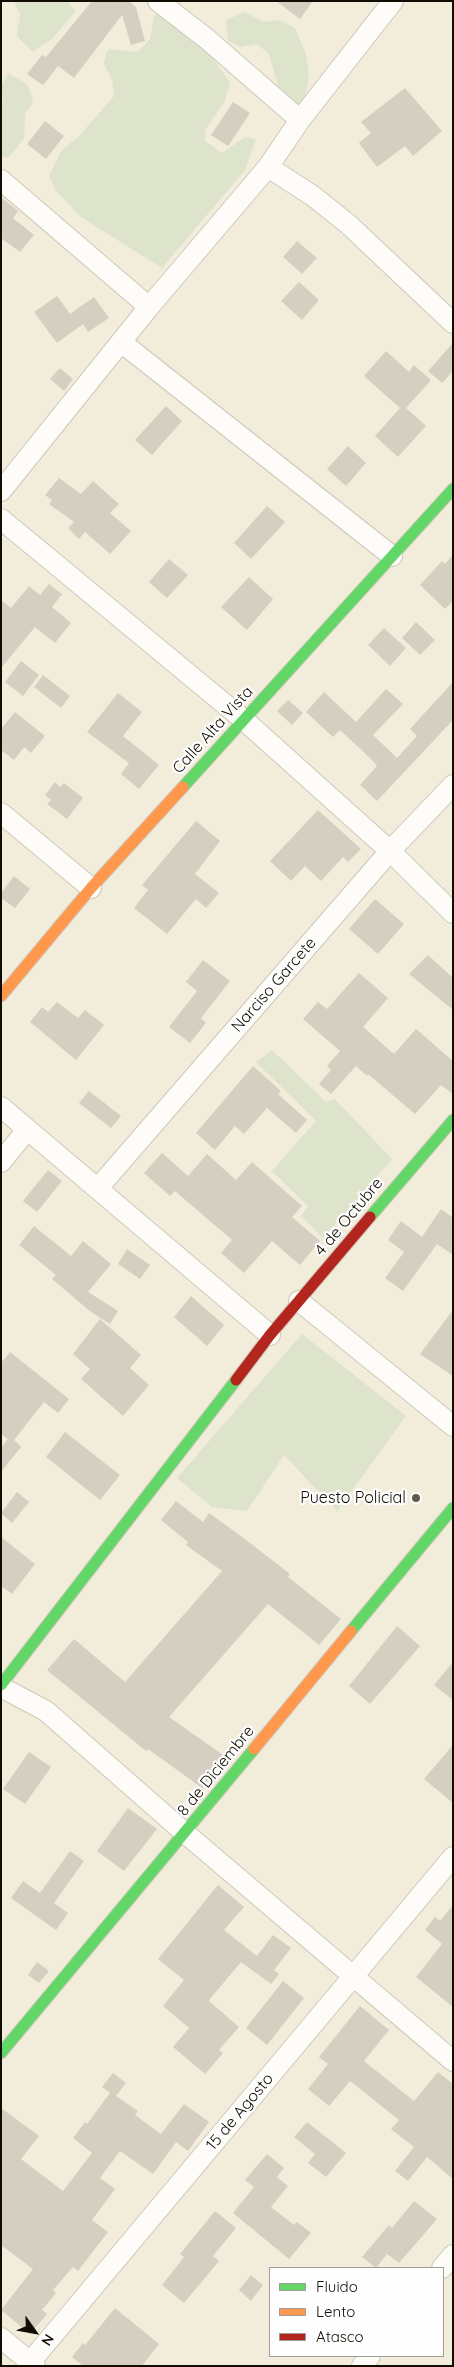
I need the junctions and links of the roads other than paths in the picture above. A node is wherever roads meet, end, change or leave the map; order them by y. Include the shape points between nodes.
1 (158, 1) edge
2 (393, 1) edge
3 (300, 120) junction
4 (268, 167) junction
5 (1, 180) edge
6 (149, 307) junction
7 (453, 323) edge
8 (121, 342) junction
9 (453, 489) edge
10 (1, 491) edge
11 (1, 519) edge
12 (392, 556) junction
13 (244, 720) junction
14 (453, 785) edge
15 (1, 813) edge
16 (390, 851) junction
17 (91, 888) junction
18 (453, 913) edge
19 (1, 996) edge
20 (1, 1106) edge
21 (453, 1120) edge
22 (27, 1130) junction
23 (1, 1162) edge
24 (98, 1188) junction
25 (299, 1301) junction
26 (270, 1335) junction
27 (453, 1426) edge
28 (453, 1508) edge
29 (1, 1686) edge
30 (185, 1833) junction
31 (453, 1857) edge
32 (355, 1976) junction
33 (1, 2053) edge
34 (453, 2061) edge
35 (453, 2255) edge
36 (443, 2267) edge
37 (1, 2338) edge
38 (30, 2364) edge

1 - 3 street
2 - 3 street
3 - 4 street
4 - 6 street
4 - 7 street via 314,196 348,224
5 - 6 street
6 - 8 street
8 - 10 street
8 - 12 street
9 - 12 street, Calle Alta Vista
11 - 13 street
12 - 13 street, Calle Alta Vista
13 - 16 street
13 - 17 street, Calle Alta Vista
14 - 16 street, Narciso Garcete
15 - 17 street
16 - 18 street
16 - 24 street, Narciso Garcete
17 - 19 street, Calle Alta Vista
20 - 22 street
21 - 25 street, 4 de Octubre
22 - 23 street
22 - 24 street
24 - 26 street
25 - 26 street, 4 de Octubre
25 - 27 street
26 - 29 street, 4 de Octubre
28 - 30 street, 8 de Diciembre
29 - 30 street via 46,1711
30 - 32 street
30 - 33 street, 8 de Diciembre
31 - 32 street, 15 de Agosto
32 - 34 street
32 - 38 street, 15 de Agosto
35 - 36 street
37 - 38 street

